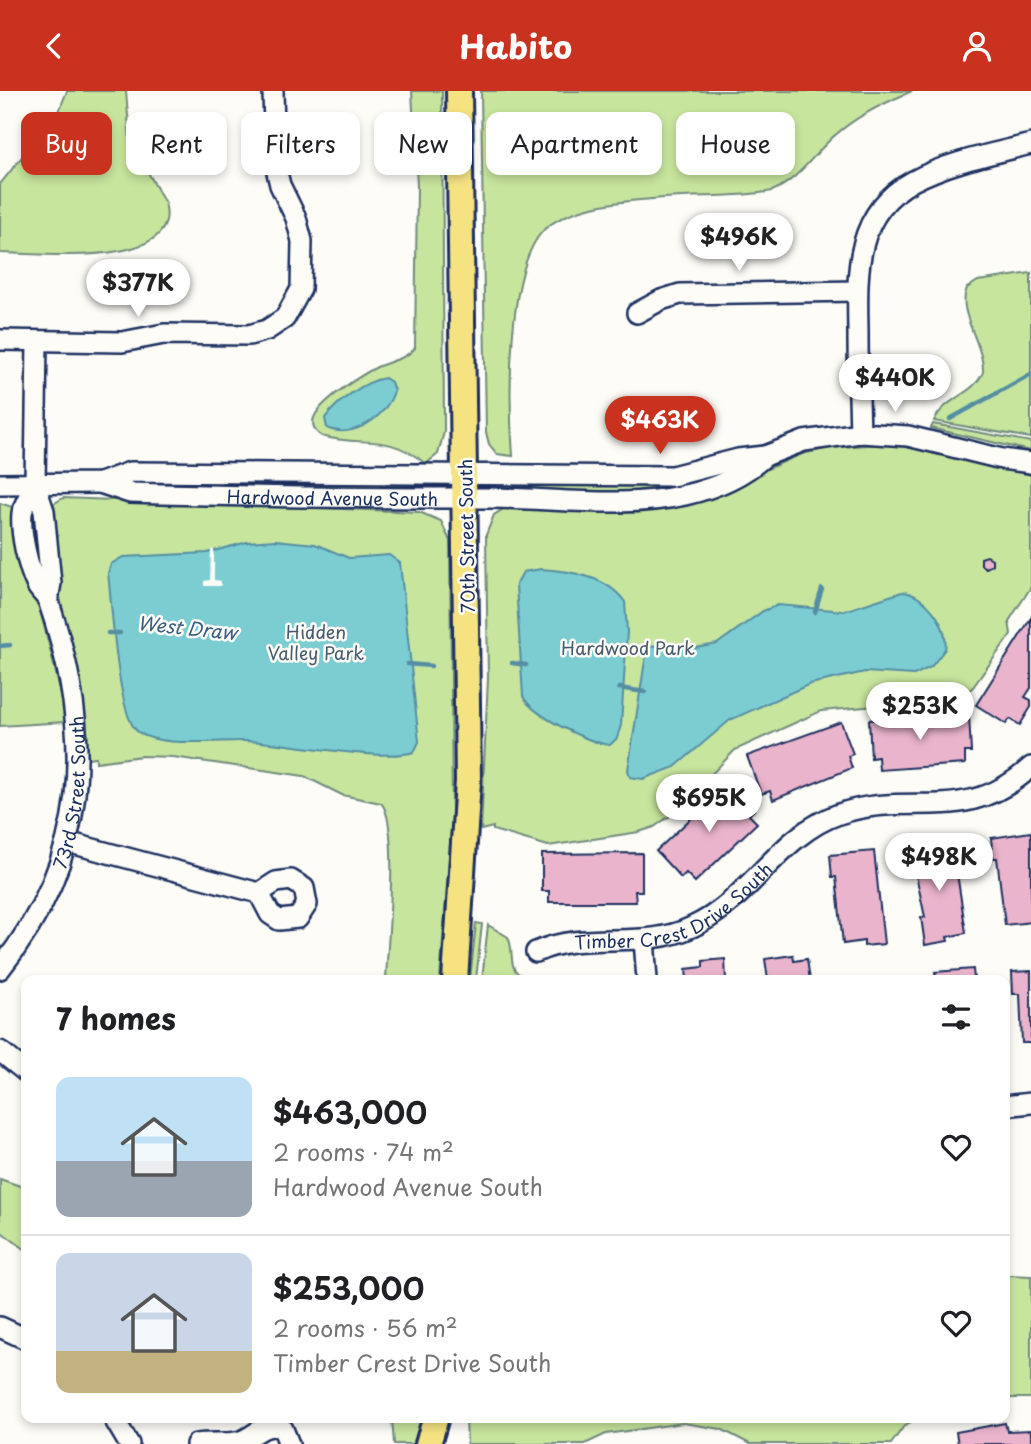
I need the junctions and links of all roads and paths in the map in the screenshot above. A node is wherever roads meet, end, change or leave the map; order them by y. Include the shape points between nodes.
1 (273, 91) edge
2 (459, 91) edge
3 (1031, 144) edge
4 (857, 291) junction
5 (637, 313) dead end
6 (0, 340) edge
7 (37, 341) junction
8 (860, 433) junction
9 (1031, 463) edge
10 (0, 484) edge
11 (35, 484) junction
12 (465, 486) junction
13 (1031, 767) edge
14 (67, 842) junction
15 (259, 893) dead end
16 (644, 939) junction
17 (536, 952) dead end
18 (0, 969) edge
19 (456, 975) edge
20 (647, 975) edge
21 (0, 1051) edge
22 (21, 1068) edge
23 (1031, 1103) edge
24 (1010, 1105) edge
25 (0, 1327) edge
26 (21, 1337) edge
27 (117, 1423) edge
28 (435, 1423) edge
29 (438, 1423) edge
30 (240, 1443) edge
31 (129, 1444) edge
32 (196, 1444) edge
33 (289, 1444) edge
34 (428, 1444) edge
35 (447, 1444) edge

1 - 7 street via 276,170 302,241 301,289 285,318 249,335
2 - 12 main road, 70th Street South
3 - 4 street via 938,170 894,193 865,231
4 - 5 street via 680,295
4 - 8 street
6 - 7 street
7 - 11 street, 73rd Street South
8 - 9 street, Hardwood Avenue South via 908,436
8 - 12 street, Hardwood Avenue South via 804,442 765,456 672,476
10 - 11 street, Hardwood Avenue South
11 - 12 street, Hardwood Avenue South via 100,483 130,472
11 - 14 street, 73rd Street South via 44,511 51,583 48,600 78,737 77,788
12 - 19 main road, 70th Street South via 467,817
13 - 16 street, Timber Crest Drive South via 976,800 859,809 824,820 794,839 710,917 673,935
14 - 15 street
14 - 18 street, 73rd Street South via 42,908
16 - 17 street, Timber Crest Drive South via 572,940
16 - 20 street
21 - 22 street
23 - 24 street
25 - 26 street
27 - 31 street
28 - 34 main road
29 - 35 main road
30 - 32 street
30 - 33 street via 257,1430 275,1426 286,1431

